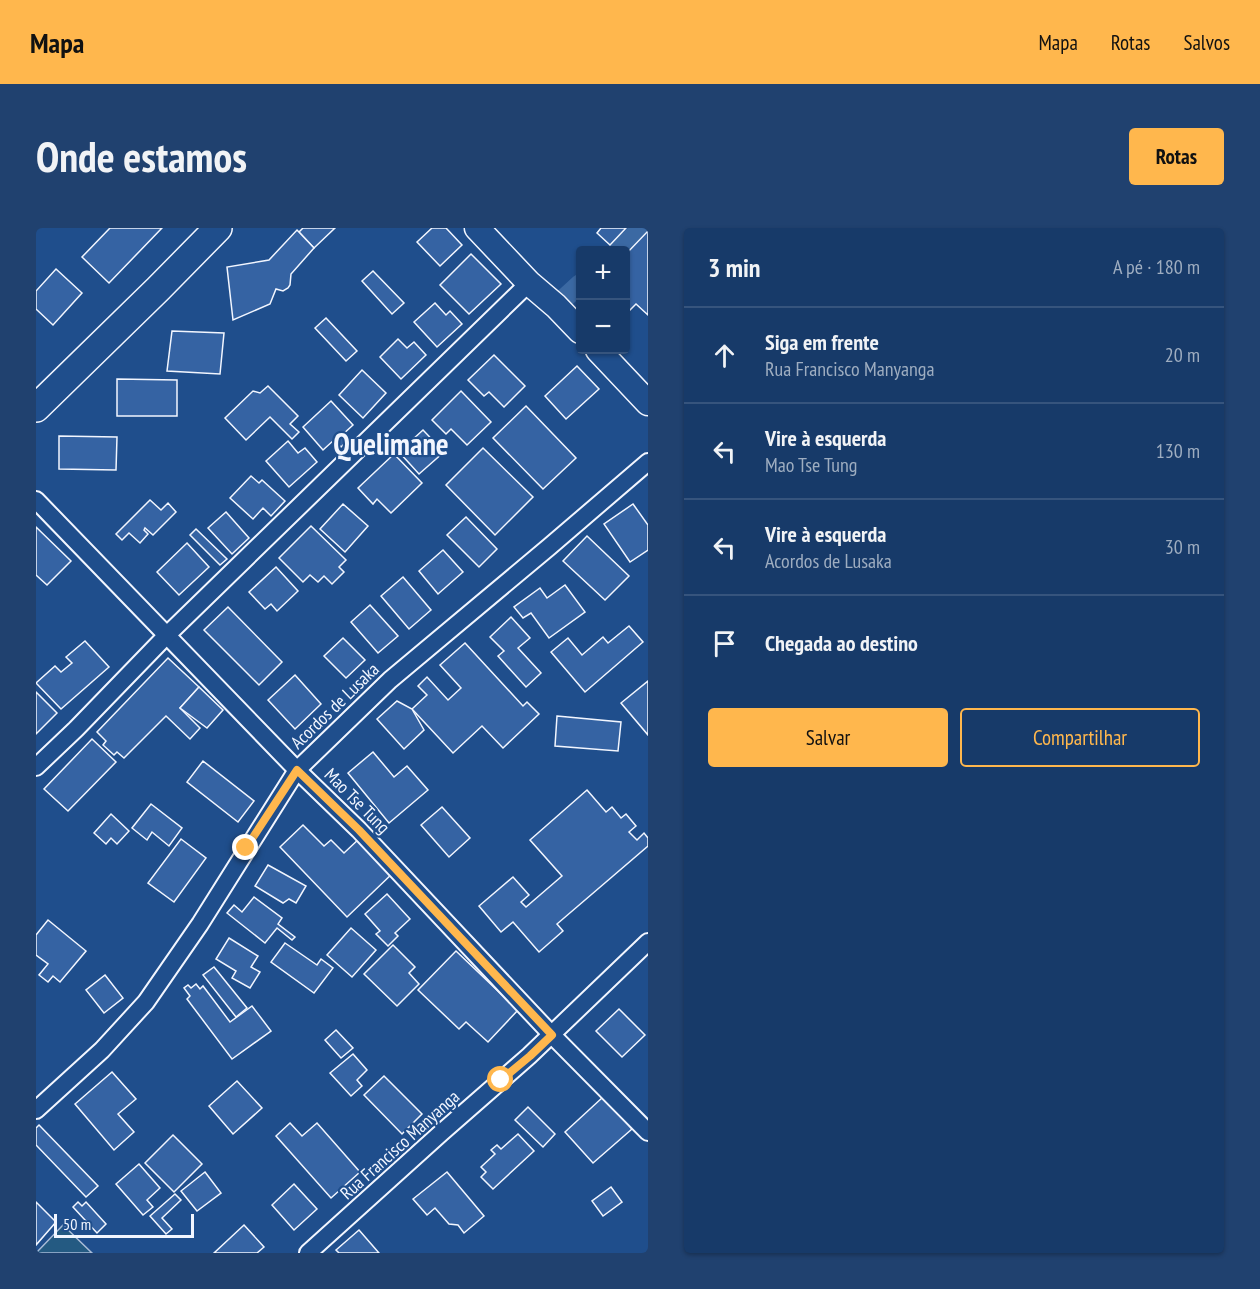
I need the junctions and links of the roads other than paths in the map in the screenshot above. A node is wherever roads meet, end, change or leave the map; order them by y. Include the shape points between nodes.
1 (218, 228) edge
2 (477, 228) edge
3 (529, 283) junction
4 (576, 327) edge
5 (602, 354) edge
6 (648, 403) edge
7 (36, 408) edge
8 (648, 462) edge
9 (36, 500) edge
10 (166, 636) junction
11 (36, 767) edge
12 (297, 770) junction
13 (648, 942) edge
14 (552, 1035) junction
15 (36, 1110) edge
16 (648, 1132) edge
17 (308, 1253) edge

1 - 7 main road
2 - 3 street
3 - 4 street
3 - 10 street
5 - 6 street
8 - 12 street, Acordos de Lusaka via 390,680
9 - 10 street, Mao Tse Tung
10 - 11 street
10 - 12 street, Mao Tse Tung
12 - 14 street, Mao Tse Tung via 359,830
12 - 15 street, Acordos de Lusaka via 146,1002 102,1050
13 - 14 street, Rua Francisco Manyanga
14 - 16 street, Mao Tse Tung
14 - 17 street, Rua Francisco Manyanga

